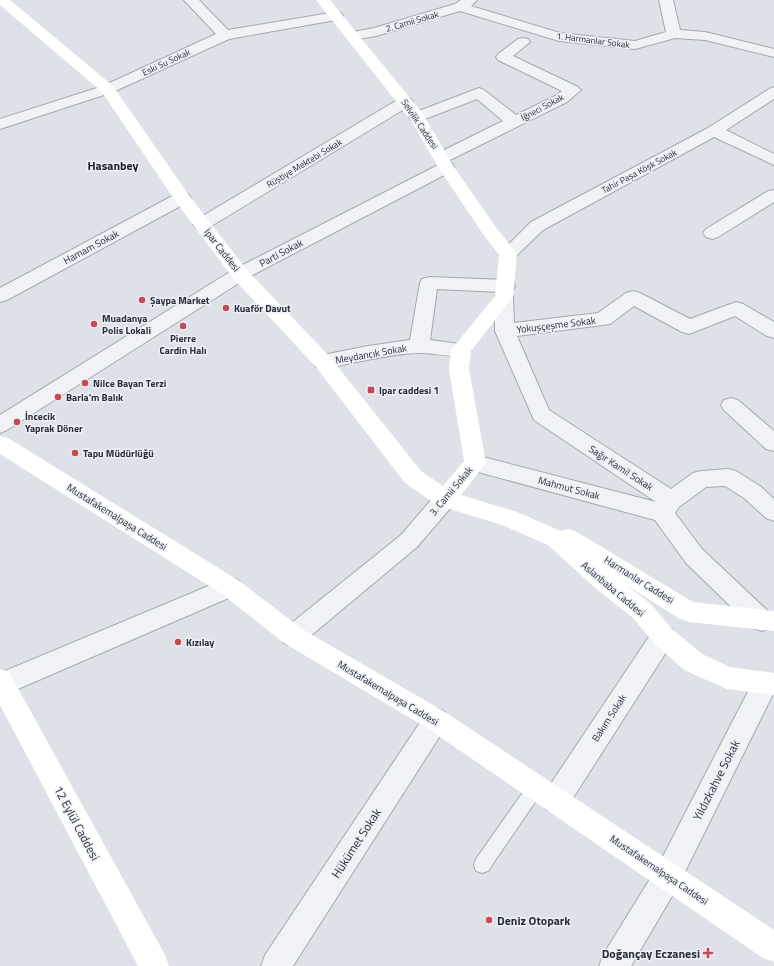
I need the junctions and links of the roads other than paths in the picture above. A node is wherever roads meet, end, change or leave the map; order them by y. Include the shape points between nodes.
1 (2, 0) edge
2 (191, 0) edge
3 (323, 0) edge
4 (666, 0) edge
5 (465, 4) edge
6 (336, 16) junction
7 (674, 34) junction
8 (225, 35) junction
9 (352, 36) junction
10 (523, 42) dead end
11 (772, 49) edge
12 (108, 89) junction
13 (774, 92) edge
14 (405, 102) junction
15 (417, 117) junction
16 (514, 122) junction
17 (0, 124) edge
18 (714, 131) junction
19 (774, 160) edge
20 (444, 163) junction
21 (774, 196) edge
22 (182, 198) junction
23 (202, 224) junction
24 (712, 233) dead end
25 (508, 254) junction
26 (240, 274) junction
27 (505, 292) junction
28 (0, 296) edge
29 (505, 331) junction
30 (774, 331) edge
31 (419, 346) junction
32 (461, 350) junction
33 (323, 362) junction
34 (731, 405) dead end
35 (0, 425) edge
36 (774, 443) edge
37 (0, 444) edge
38 (475, 463) junction
39 (445, 499) junction
40 (667, 507) junction
41 (774, 512) edge
42 (509, 518) junction
43 (230, 588) junction
44 (768, 621) edge
45 (293, 636) junction
46 (663, 636) junction
47 (1, 682) edge
48 (769, 684) edge
49 (436, 720) junction
50 (546, 794) junction
51 (482, 865) dead end
52 (668, 876) junction
53 (774, 947) edge
54 (154, 966) edge
55 (276, 966) edge
56 (614, 966) edge

1 - 12 main road, İpar Caddesi
2 - 8 street
3 - 6 main road, Selvilik Caddesi
4 - 7 street
5 - 7 street, 1. Harmanlar Sokak via 559,37 635,45
5 - 9 street, 2. Camii Sokak via 376,32
6 - 8 street, Eski Su Sokak
6 - 9 main road, Selvilik Caddesi
7 - 11 street, 1. Harmanlar Sokak via 704,36
8 - 12 street, Eski Su Sokak
9 - 14 main road, Selvilik Caddesi
10 - 16 street, İğneci Sokak via 503,57 573,90 561,99
12 - 17 street, Eski Su Sokak
12 - 22 main road, İpar Caddesi
13 - 18 street, Tahir Paşa Köşk Sokak
14 - 15 main road, Selvilik Caddesi
14 - 23 street, Rüştiye Mektebi Sokak
15 - 16 street via 479,93
15 - 20 main road, Selvilik Caddesi
16 - 20 street, İğneci Sokak
18 - 19 street
18 - 25 street, Tahir Paşa Köşk Sokak via 537,226
20 - 25 main road, Selvilik Caddesi
20 - 26 street, Parti Sokak
21 - 24 street
22 - 23 main road, İpar Caddesi
22 - 28 street, Hamam Sokak
23 - 26 main road, İpar Caddesi
25 - 27 main road
26 - 33 main road, İpar Caddesi
26 - 35 street, Parti Sokak
27 - 29 street, Sağır Kamil Sokak
27 - 31 street, Meydancık Sokak via 429,283
27 - 32 main road
29 - 30 street, Yokuşçeşme Sokak via 603,319 633,297 689,327 736,308
29 - 40 street, Sağır Kamil Sokak via 541,416
31 - 32 street, Meydancık Sokak
31 - 33 street, Meydancık Sokak
32 - 38 main road, 3. Camii Sokak via 459,369
33 - 39 main road, İpar Caddesi via 413,477
34 - 36 street
37 - 43 main road, Mustafakemalpaşa Caddesi
38 - 39 main road, 3. Camii Sokak
38 - 40 street, Mahmut Sokak
39 - 42 main road, Aslanbaba Caddesi
39 - 45 street, 3. Camii Sokak via 409,541
40 - 41 street via 701,479 728,477 752,492
40 - 44 street, Sağır Kamil Sokak via 694,556
42 - 44 main road, Harmanlar Caddesi via 552,528 689,612
42 - 46 main road, Aslanbaba Caddesi via 556,539 642,611
43 - 45 main road, Mustafakemalpaşa Caddesi
43 - 47 street
45 - 49 main road, Mustafakemalpaşa Caddesi
46 - 48 main road, Aslanbaba Caddesi via 693,662 727,678
46 - 50 street, Bakım Sokak
47 - 54 main road, 12 Eylül Caddesi
48 - 52 street, Yıldızkahve Sokak
49 - 50 main road, Mustafakemalpaşa Caddesi
49 - 55 street, Hükümet Sokak
50 - 51 lane
50 - 52 main road, Mustafakemalpaşa Caddesi
52 - 53 main road, Mustafakemalpaşa Caddesi
52 - 56 street, Yıldızkahve Sokak

